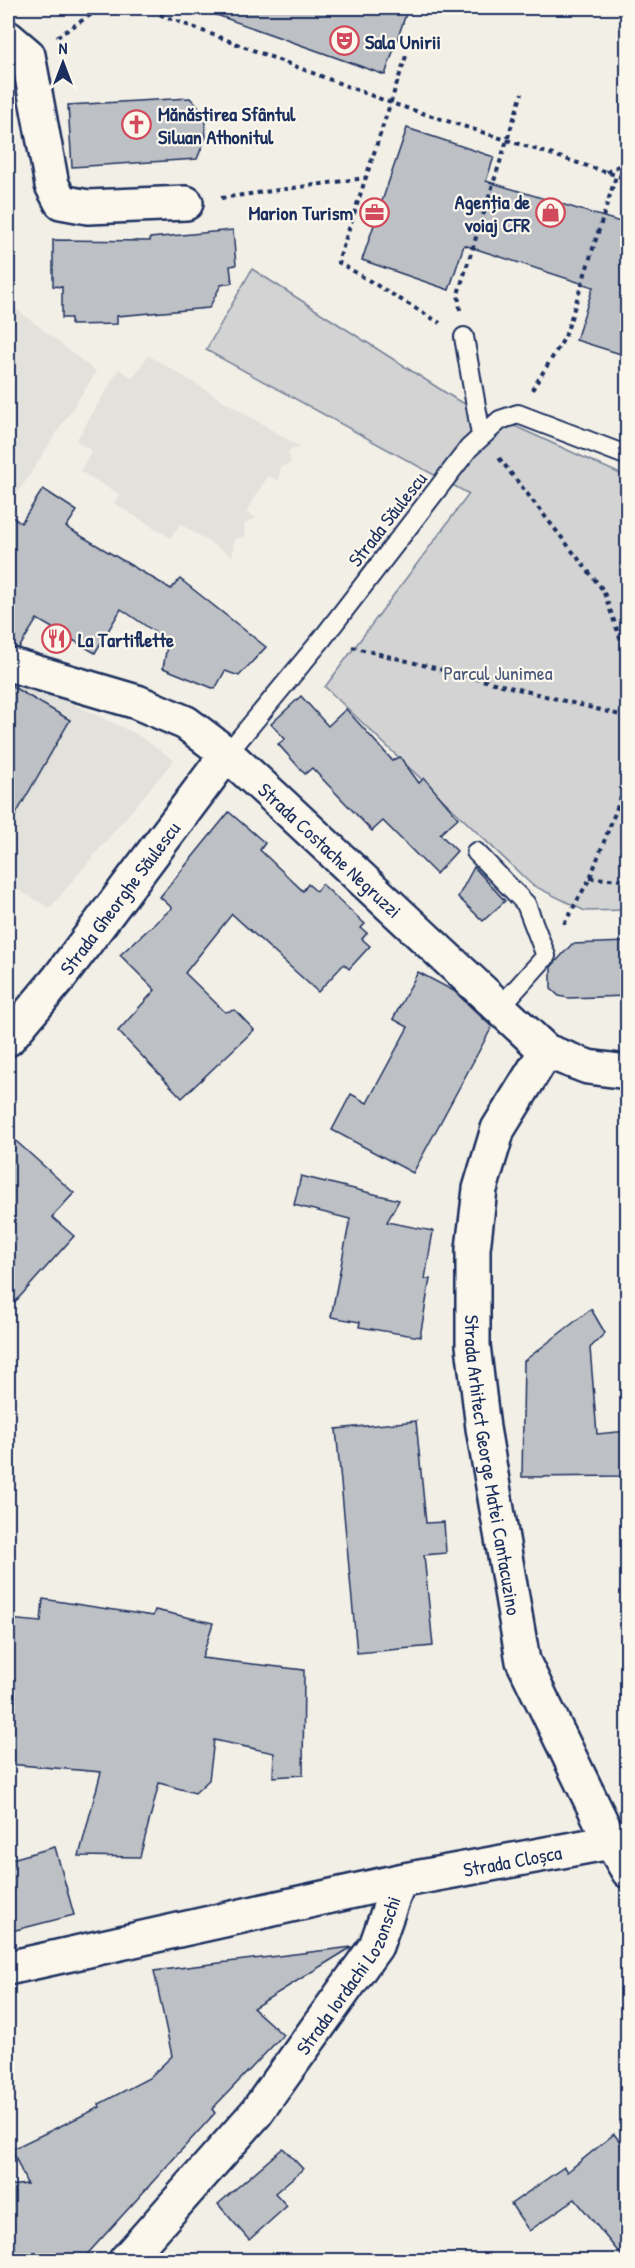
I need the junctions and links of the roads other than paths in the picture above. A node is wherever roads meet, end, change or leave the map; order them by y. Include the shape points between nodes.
1 (18, 46) edge
2 (186, 203) road end
3 (464, 338) road end
4 (481, 435) junction
5 (627, 456) edge
6 (8, 664) edge
7 (227, 754) junction
8 (476, 852) dead end
9 (501, 1006) junction
10 (8, 1039) edge
11 (546, 1051) junction
12 (627, 1072) edge
13 (619, 1841) edge
14 (627, 1871) edge
15 (399, 1881) junction
16 (8, 1968) edge
17 (126, 2260) edge

1 - 2 street via 52,185 61,202 88,207
3 - 4 lane
4 - 5 lane, Strada Săulescu via 500,420 518,414
4 - 7 lane, Strada Săulescu
6 - 7 street, Strada Costache Negruzzi via 137,702 186,723
7 - 9 street, Strada Costache Negruzzi
7 - 10 street, Strada Gheorghe Săulescu via 59,978
8 - 9 lane via 526,904 546,956
9 - 11 street, Strada Costache Negruzzi
11 - 12 street, Strada Costache Negruzzi via 588,1067
11 - 13 street, Strada Arhitect George Matei Cantacuzino via 498,1129 480,1189 473,1249 473,1345 483,1428 523,1661
13 - 14 street, Strada Arhitect George Matei Cantacuzino
13 - 15 street, Strada Cloșca
15 - 16 street, Strada Iordachi Lozonschi
15 - 17 street, Strada Iordachi Lozonschi via 376,1946 263,2103

